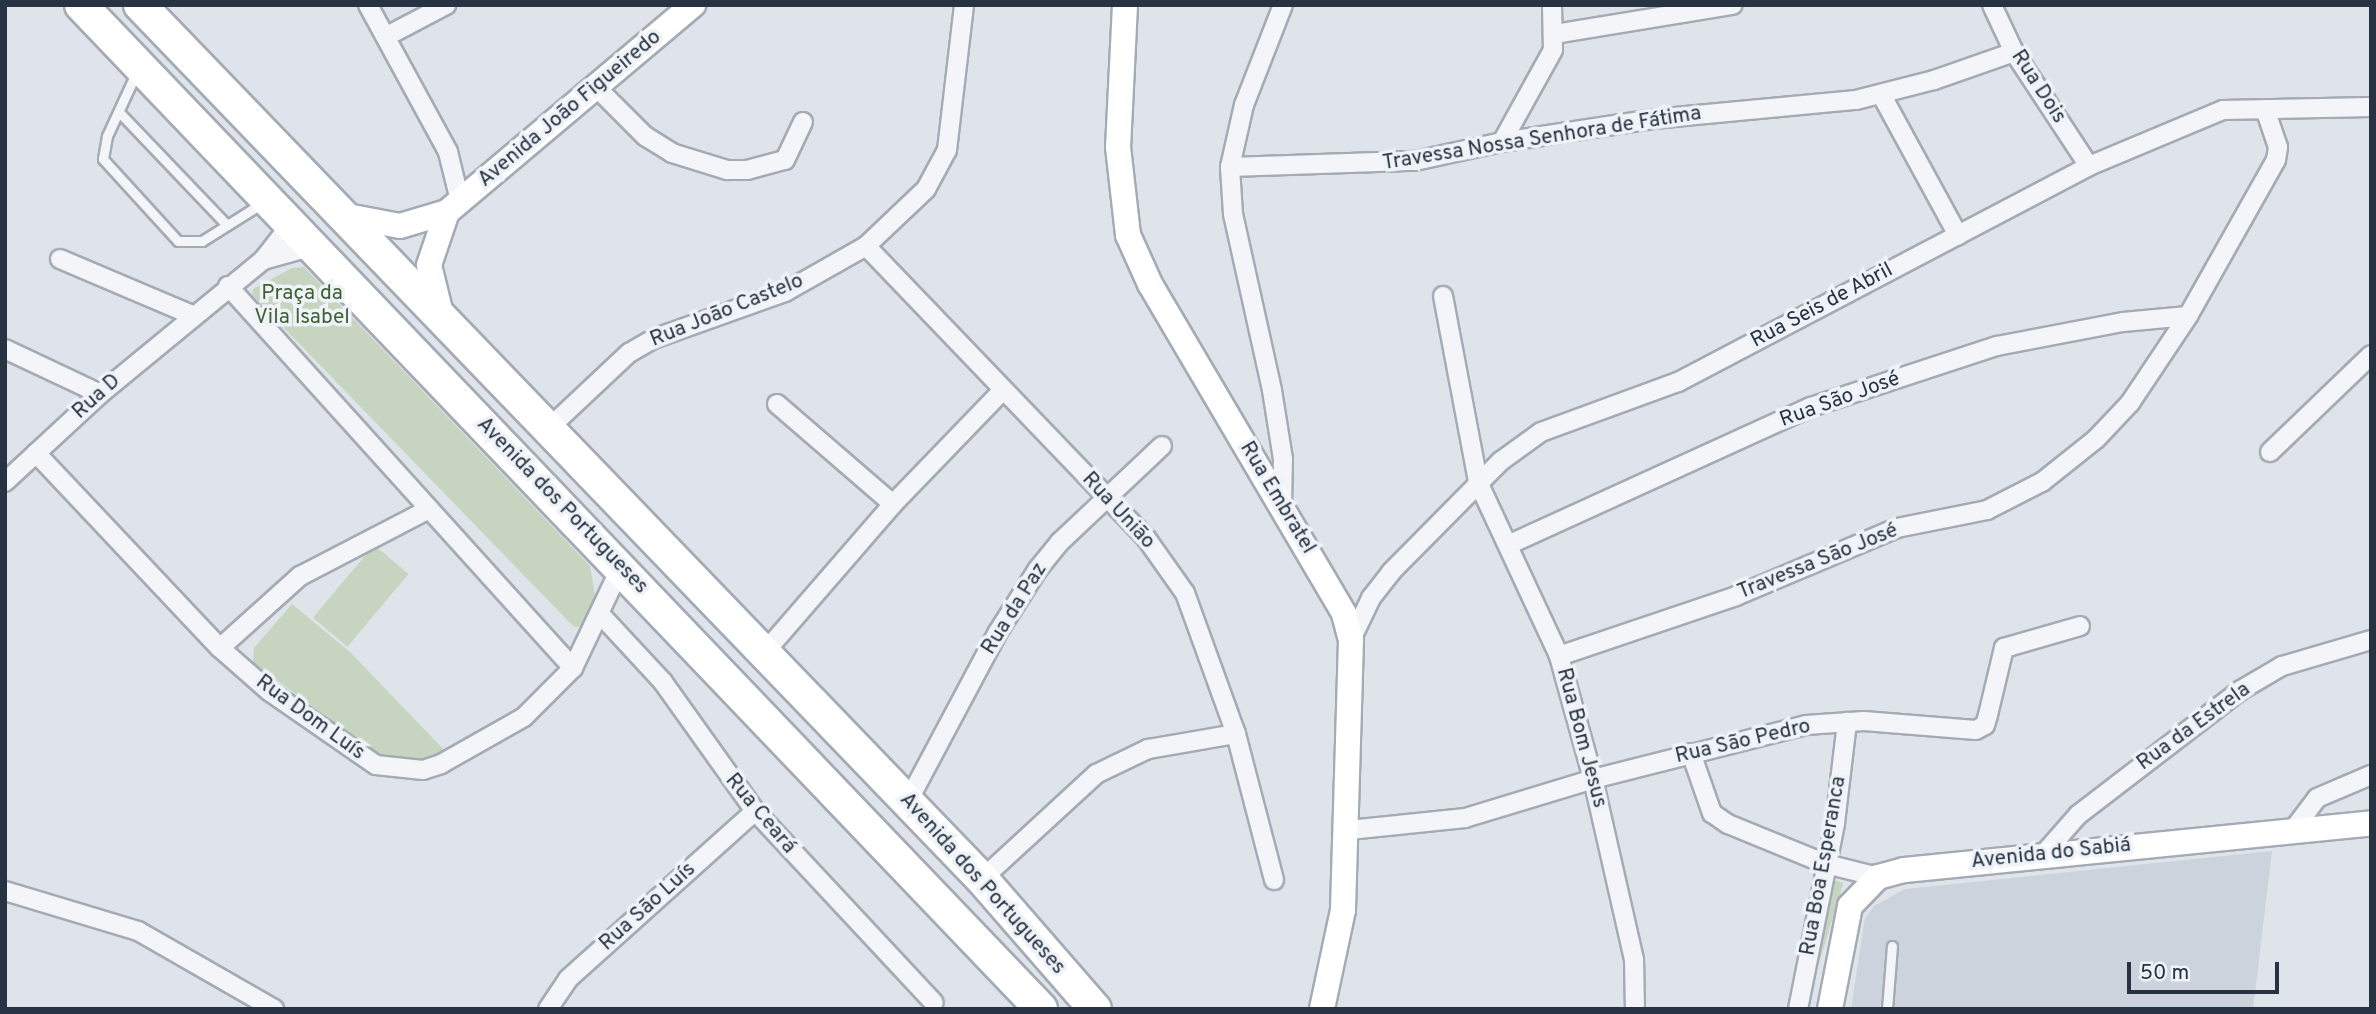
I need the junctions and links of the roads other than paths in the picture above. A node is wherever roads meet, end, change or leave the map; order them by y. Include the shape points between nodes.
1 (81, 5) edge
2 (140, 5) edge
3 (368, 5) edge
4 (446, 5) edge
5 (693, 5) edge
6 (964, 5) edge
7 (1125, 5) edge
8 (1283, 5) edge
9 (1552, 5) edge
10 (1733, 5) edge
11 (1992, 5) edge
12 (1679, 10) edge
13 (1555, 34) junction
14 (387, 36) junction
15 (2014, 52) junction
16 (139, 66) junction
17 (597, 88) junction
18 (1881, 94) junction
19 (2371, 107) edge
20 (2265, 109) junction
21 (119, 112) junction
22 (803, 122) dead end
23 (1502, 142) junction
24 (2089, 166) junction
25 (1230, 167) junction
26 (268, 200) junction
27 (454, 206) junction
28 (340, 215) junction
29 (291, 224) junction
30 (227, 225) junction
31 (1958, 234) junction
32 (313, 246) junction
33 (866, 246) junction
34 (60, 259) dead end
35 (263, 260) junction
36 (228, 286) junction
37 (1443, 296) dead end
38 (191, 315) junction
39 (2188, 316) junction
40 (443, 321) junction
41 (5, 349) edge
42 (2371, 355) edge
43 (1002, 391) junction
44 (100, 394) junction
45 (777, 404) dead end
46 (548, 429) junction
47 (1162, 446) dead end
48 (2270, 452) dead end
49 (36, 453) junction
50 (5, 482) edge
51 (1478, 482) junction
52 (1107, 498) junction
53 (1282, 503) junction
54 (893, 504) junction
55 (429, 509) junction
56 (1510, 544) junction
57 (621, 567) junction
58 (600, 614) junction
59 (2080, 626) dead end
60 (686, 635) junction
61 (2371, 639) edge
62 (1351, 640) junction
63 (220, 648) junction
64 (764, 653) junction
65 (1559, 656) junction
66 (573, 668) junction
67 (1847, 722) junction
68 (1236, 734) junction
69 (849, 741) junction
70 (1691, 753) junction
71 (2371, 775) edge
72 (1593, 779) junction
73 (908, 802) junction
74 (755, 811) junction
75 (2371, 823) edge
76 (1349, 830) junction
77 (2293, 830) junction
78 (2043, 855) junction
79 (1826, 863) junction
80 (1878, 877) junction
81 (982, 879) junction
82 (1274, 880) dead end
83 (5, 891) edge
84 (1892, 946) dead end
85 (934, 1003) dead end
86 (274, 1009) edge
87 (548, 1009) edge
88 (1041, 1009) edge
89 (1095, 1009) edge
90 (1322, 1009) edge
91 (1635, 1009) edge
92 (1798, 1009) edge
93 (1830, 1009) edge
94 (1887, 1009) edge

1 - 16 highway, Avenida dos Portugueses
2 - 28 highway, Avenida dos Portugueses
3 - 14 street
4 - 14 street
5 - 17 main road, Avenida João Figueiredo
6 - 33 street, Rua João Castelo via 947,150 926,189
7 - 53 main road, Rua Embratel via 1118,147 1128,235 1200,372
8 - 25 street via 1244,105
9 - 13 street
10 - 12 street
11 - 15 street, Rua Dois
12 - 13 street
13 - 23 street via 1547,66
14 - 27 street via 447,152
15 - 18 street, Travessa Nossa Senhora de Fátima
15 - 24 street, Rua Dois
16 - 21 lane
16 - 26 highway, Avenida dos Portugueses
17 - 22 street via 645,136 672,153 727,170 747,170 785,159 796,145
17 - 27 main road, Avenida João Figueiredo
18 - 23 street, Travessa Nossa Senhora de Fátima via 1654,119
18 - 31 street
19 - 20 street, Rua Seis de Abril
20 - 24 street, Rua Seis de Abril via 2223,110
20 - 39 street, Travessa São José via 2278,147 2276,160
21 - 30 lane
21 - 30 lane via 103,159 116,177 178,241 193,244
23 - 25 street, Travessa Nossa Senhora de Fátima via 1415,162
24 - 31 street, Rua Seis de Abril
25 - 53 street via 1233,214 1283,459
26 - 29 highway, Avenida dos Portugueses
26 - 30 lane
27 - 28 main road, Avenida João Figueiredo via 400,226
27 - 40 main road via 429,265
28 - 40 highway, Avenida dos Portugueses
29 - 32 highway, Avenida dos Portugueses
29 - 35 street, Rua D
31 - 51 street, Rua Seis de Abril via 1678,382 1541,432
32 - 35 street, Rua D
32 - 57 highway, Avenida dos Portugueses
33 - 43 street, Rua União
33 - 46 street, Rua João Castelo via 785,292 653,339 629,353
34 - 38 street
35 - 36 street, Rua D
36 - 38 street, Rua D
36 - 55 street
37 - 51 street, Rua Bom Jesus
38 - 44 street, Rua D
39 - 56 street, Rua São José via 2123,322 1997,346 1811,407
39 - 65 street, Travessa São José via 2130,403 2096,439 2042,482 1987,510 1897,528 1736,596
40 - 46 highway, Avenida dos Portugueses
41 - 44 street
42 - 48 street
43 - 52 street, Rua União
43 - 54 street
44 - 49 street, Rua D
45 - 54 street
46 - 64 highway, Avenida dos Portugueses
47 - 52 street, Rua da Paz
49 - 50 street, Rua D
49 - 63 street, Rua Dom Luís
51 - 56 street, Rua Bom Jesus
51 - 62 street, Rua Seis de Abril via 1391,572 1371,598
52 - 68 street, Rua União via 1146,538 1185,593
52 - 73 street, Rua da Paz via 1038,569 998,632
53 - 62 main road, Rua Embratel via 1343,614
54 - 64 street
55 - 63 street via 300,576
55 - 66 street
56 - 65 street, Rua Bom Jesus
57 - 58 street, Rua Dom Luís
57 - 60 highway, Avenida dos Portugueses
58 - 66 street, Rua Dom Luís
58 - 74 street, Rua Ceará via 663,682
59 - 67 street, Rua São Pedro via 2004,648 1985,725 1976,730
60 - 69 highway via 733,664 821,759 838,762
60 - 88 highway, Avenida dos Portugueses
61 - 78 street, Rua da Estrela via 2282,666 2241,690 2078,815
62 - 76 main road, Rua Embratel
63 - 66 street, Rua Dom Luís via 269,691 376,765 399,769 441,764 480,744 524,717
64 - 69 highway, Avenida dos Portugueses
65 - 72 street, Rua Bom Jesus
67 - 70 street, Rua São Pedro via 1783,729
67 - 79 street, Rua Boa Esperanca
68 - 81 street via 1148,749 1096,774
68 - 82 street, Rua União
69 - 73 highway, Avenida dos Portugueses
70 - 72 street, Rua São Pedro
70 - 79 street via 1712,813 1728,824
71 - 77 street via 2318,798
72 - 76 street, Rua São Pedro via 1465,818
72 - 91 street, Rua Bom Jesus via 1634,960
73 - 81 highway, Avenida dos Portugueses
74 - 85 street, Rua Ceará
74 - 87 street, Rua São Luís via 568,979
75 - 77 main road, Avenida do Sabiá
76 - 90 main road, Rua Embratel via 1343,910
77 - 78 main road, Avenida do Sabiá
78 - 80 main road, Avenida do Sabiá via 1904,870
79 - 80 street
79 - 92 street, Rua Boa Esperanca
80 - 93 main road via 1850,906
81 - 89 highway, Avenida dos Portugueses
83 - 86 street via 138,931
84 - 94 lane

